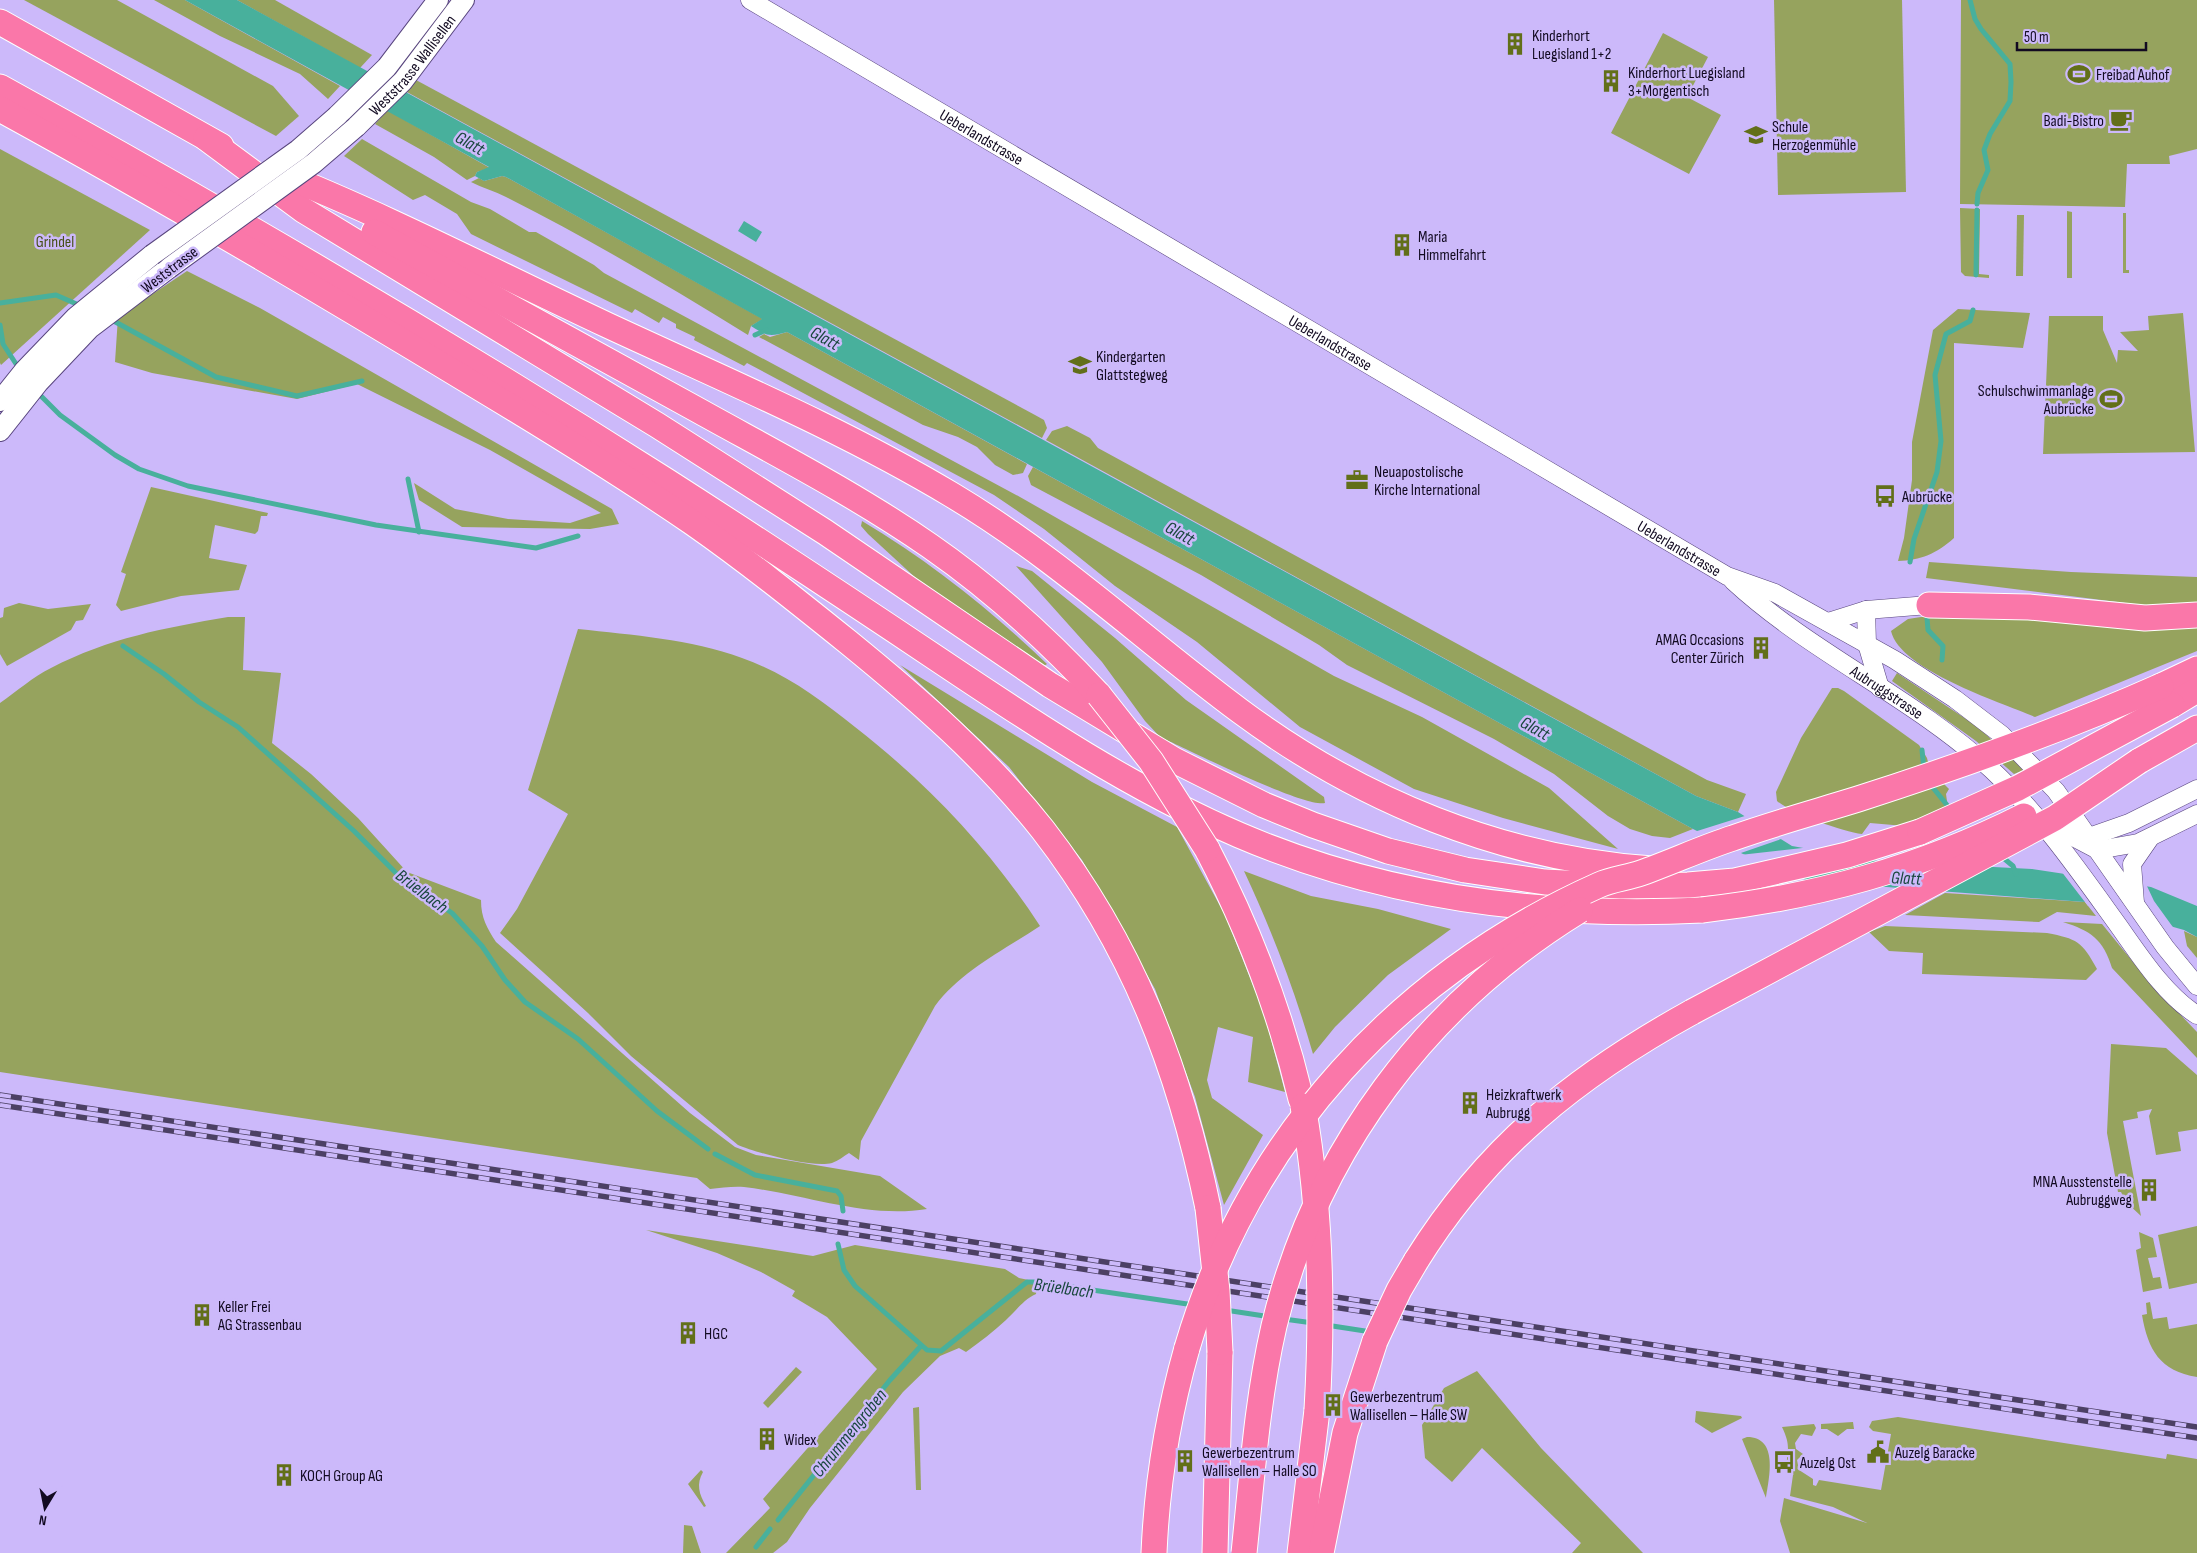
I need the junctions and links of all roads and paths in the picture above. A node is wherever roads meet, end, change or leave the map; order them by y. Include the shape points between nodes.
1 (438, 0) edge
2 (464, 0) edge
3 (750, 0) edge
4 (0, 22) edge
5 (0, 87) edge
6 (0, 109) edge
7 (337, 116) joint
8 (356, 127) joint
9 (206, 138) junction
10 (250, 161) junction
11 (4, 416) edge
12 (1728, 576) junction
13 (1929, 605) joint
14 (1866, 610) junction
15 (2197, 615) edge
16 (1828, 622) junction
17 (1867, 644) junction
18 (2197, 669) edge
19 (1880, 688) junction
20 (2197, 690) edge
21 (2166, 696) junction
22 (2192, 731) edge
23 (2139, 761) junction
24 (2197, 789) edge
25 (2197, 814) edge
26 (2039, 819) junction
27 (2150, 838) junction
28 (2093, 849) junction
29 (1639, 874) junction
30 (1684, 878) junction
31 (2088, 885) junction
32 (2135, 903) junction
33 (2197, 986) edge
34 (2197, 1015) edge
35 (1154, 1553) edge
36 (1215, 1553) edge
37 (1244, 1553) edge
38 (1300, 1553) edge
39 (1321, 1553) edge

1 - 7 main road, Weststrasse Wallisellen via 387,67
2 - 8 main road, Weststrasse Wallisellen via 403,81
3 - 12 street, Ueberlandstrasse
4 - 9 highway
5 - 23 highway, bridge via 262,235 508,383 744,531 1076,750 1200,818 1250,840 1328,867 1464,900 1559,910 1702,910 1787,898 1911,865 1964,844
6 - 36 highway, bridge via 277,266 621,475 696,525 910,693 1009,789 1095,905 1138,985 1188,1118 1214,1244 1220,1425
7 - 11 main road, Weststrasse, bridge via 298,150 152,255 76,316 24,371
8 - 11 main road, Weststrasse, bridge via 314,163 90,328
9 - 10 highway
9 - 30 highway via 303,210 729,470 1058,690 1214,781 1337,834 1439,865 1577,885
10 - 30 highway via 345,199 914,473 1032,547 1276,737 1367,790 1440,821 1523,848
10 - 38 highway, bridge via 892,521 1003,603 1072,665 1151,762 1206,849 1243,921 1279,1015 1301,1099 1315,1181 1320,1288 1317,1410
12 - 16 street, Ueberlandstrasse via 1775,592
12 - 19 street, Aubruggstrasse via 1764,610
13 - 14 street
13 - 15 highway via 2036,607 2145,618
14 - 16 street
14 - 17 street
16 - 17 street, Aubruggstrasse
17 - 19 street
17 - 28 street, Aubruggstrasse via 1940,688 2002,735 2056,791
18 - 21 highway
19 - 26 street, Aubruggstrasse via 1959,742 1992,770
20 - 21 highway
21 - 29 highway, bridge via 2072,724 1985,757 1733,838
21 - 30 highway, bridge via 2039,778 1935,826 1862,851 1779,870
22 - 23 highway
23 - 39 highway, bridge via 2055,818 1692,1012 1615,1057 1559,1097 1530,1123 1472,1183 1439,1226 1386,1316 1358,1389 1339,1460
24 - 28 street via 2129,823
25 - 27 street
26 - 28 street, Aubruggstrasse
26 - 31 street, Aubruggstrasse
27 - 28 street via 2125,848
27 - 32 street, Aubruggstrasse via 2132,864
28 - 31 street
28 - 32 street, Aubruggstrasse
29 - 35 highway, bridge via 1604,883 1556,906 1452,969 1363,1047 1294,1129 1240,1216 1212,1276 1193,1328 1167,1430
29 - 37 highway, bridge via 1521,949 1463,999 1434,1027 1377,1097 1346,1146 1301,1240 1274,1327 1260,1404
31 - 34 street, Aubruggstrasse via 2167,987 2186,1009
32 - 33 street, Aubruggstrasse

